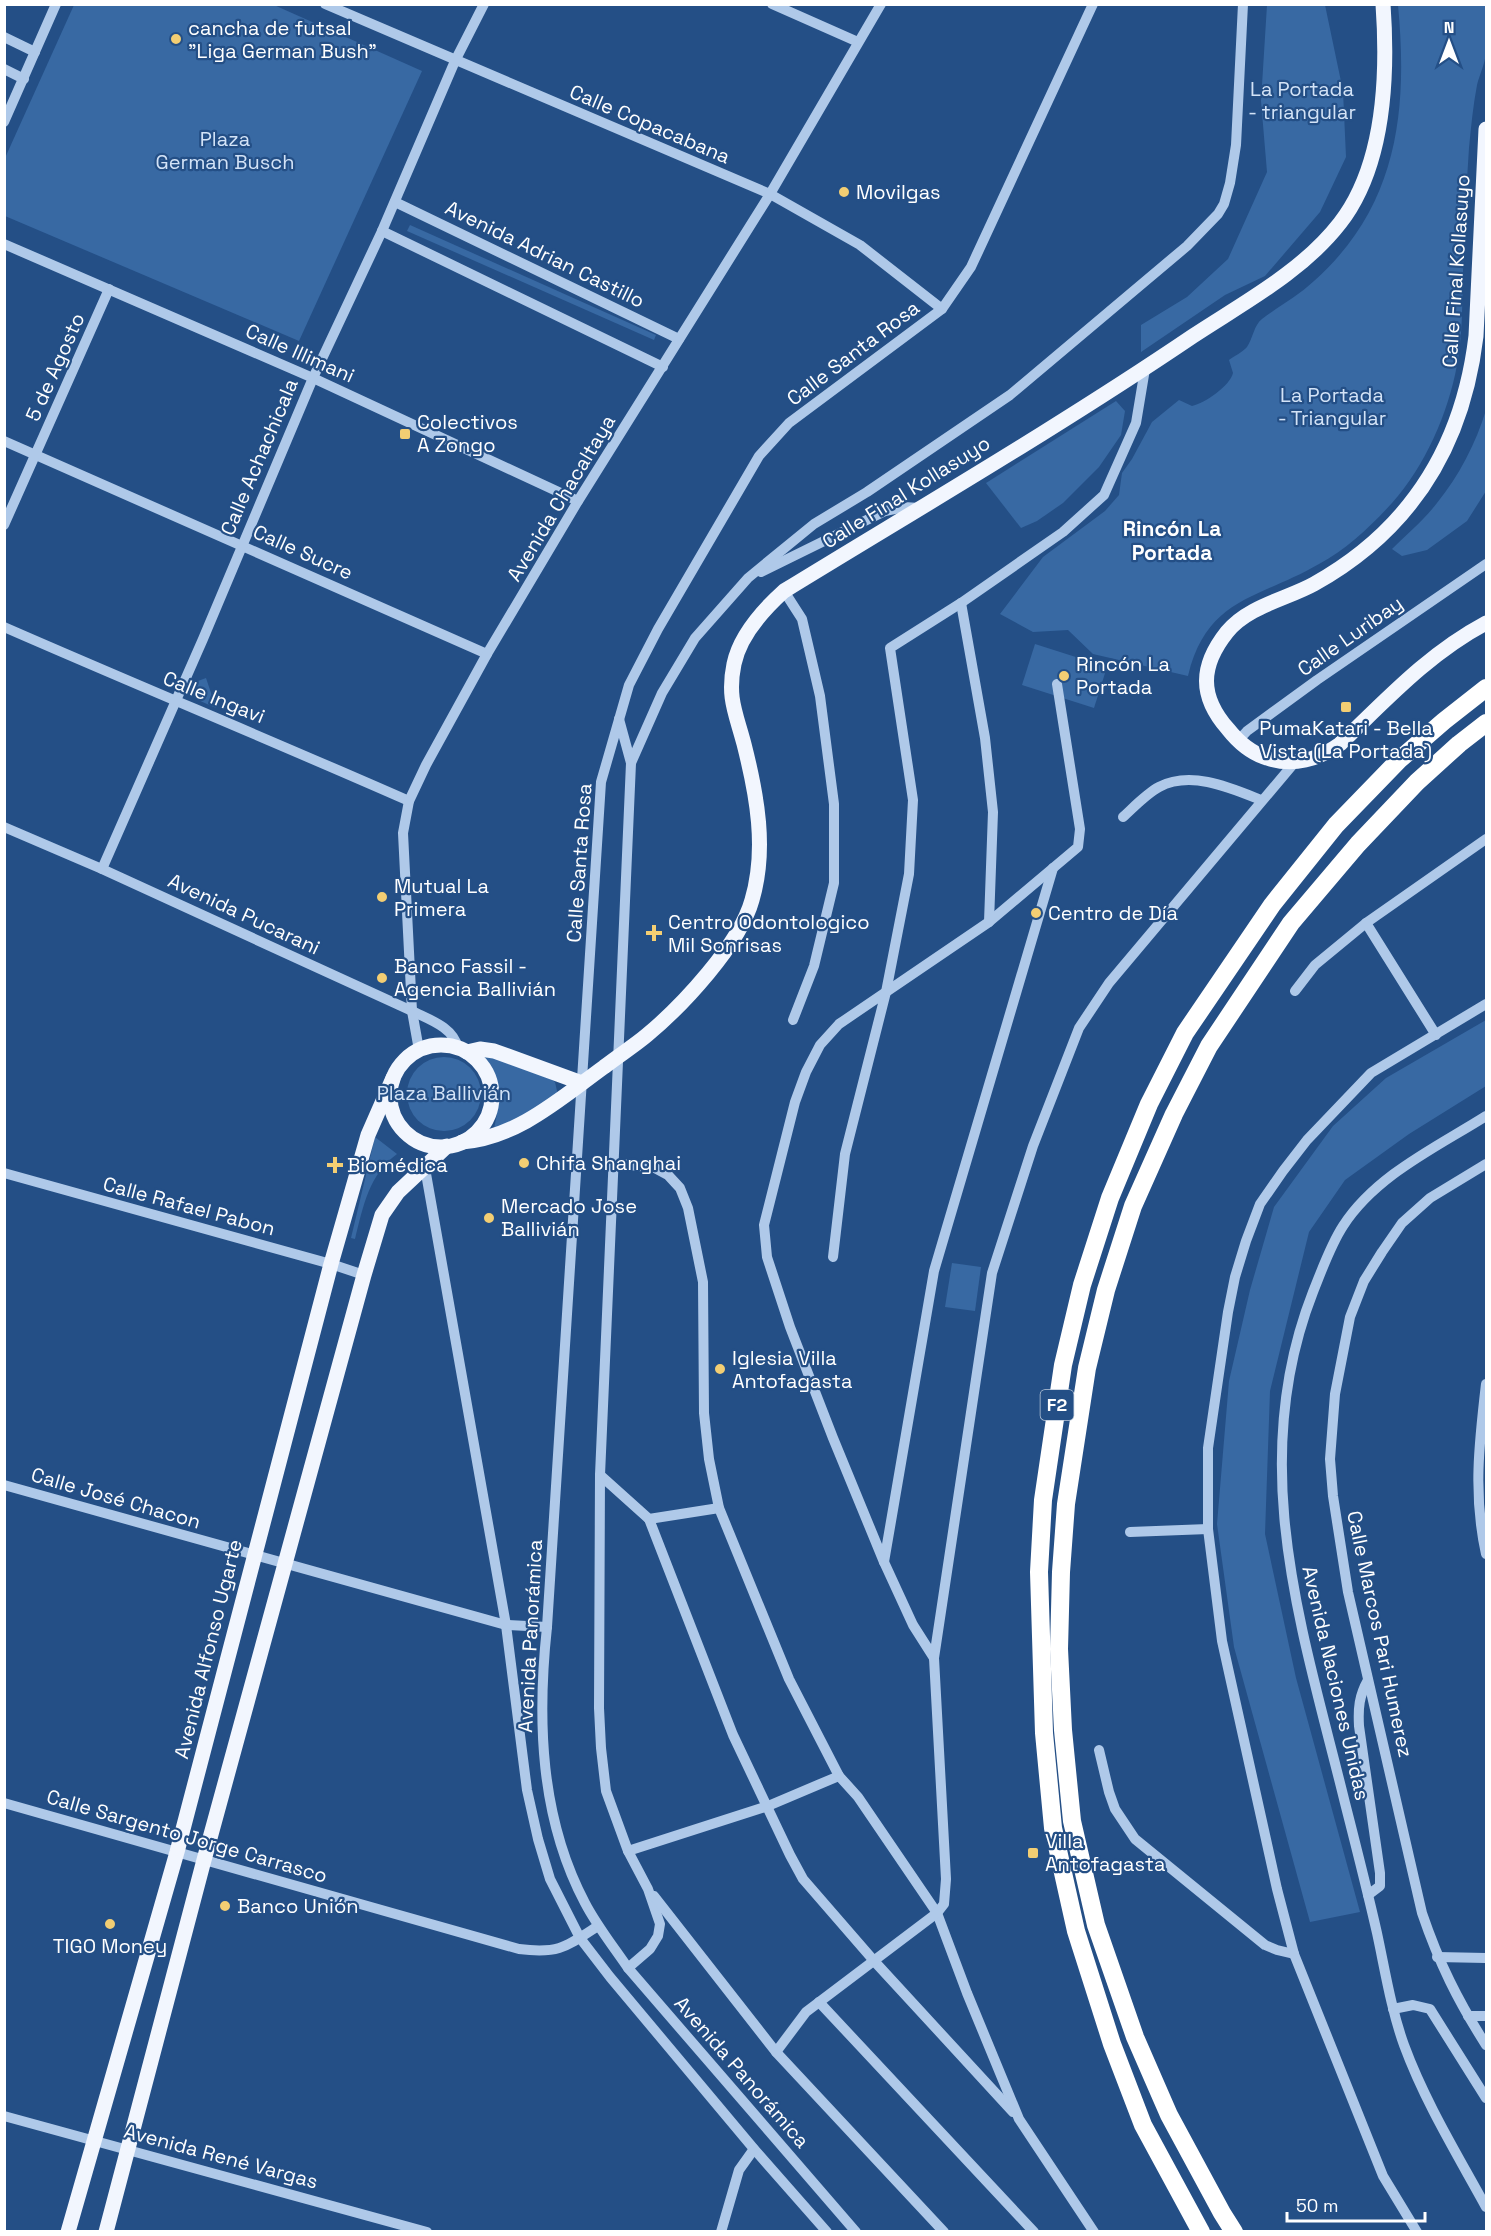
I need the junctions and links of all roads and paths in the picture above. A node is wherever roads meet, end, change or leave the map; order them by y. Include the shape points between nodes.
1 (56, 4) edge
2 (325, 4) edge
3 (483, 4) edge
4 (772, 4) edge
5 (881, 4) edge
6 (1093, 4) edge
7 (1243, 4) edge
8 (1383, 4) edge
9 (4, 37) edge
10 (858, 42) junction
11 (35, 52) junction
12 (455, 61) junction
13 (4, 69) edge
14 (24, 79) junction
15 (4, 122) edge
16 (1486, 129) edge
17 (770, 194) junction
18 (395, 202) junction
19 (382, 231) junction
20 (4, 244) edge
21 (109, 289) junction
22 (942, 309) junction
23 (679, 339) junction
24 (663, 367) junction
25 (1145, 369) junction
26 (313, 378) junction
27 (4, 441) edge
28 (36, 455) junction
29 (578, 501) junction
30 (920, 508) junction
31 (4, 525) edge
32 (242, 544) junction
33 (1486, 564) edge
34 (748, 578) junction
35 (784, 591) junction
36 (961, 603) junction
37 (1486, 623) edge
38 (4, 627) edge
39 (488, 654) junction
40 (1057, 684) dead end
41 (1486, 688) edge
42 (175, 701) junction
43 (619, 719) junction
44 (1486, 723) edge
45 (1238, 741) junction
46 (1295, 762) junction
47 (631, 763) junction
48 (1261, 800) junction
49 (409, 801) junction
50 (1123, 817) dead end
51 (4, 827) edge
52 (1486, 839) edge
53 (1053, 868) junction
54 (102, 869) junction
55 (989, 922) junction
56 (1366, 924) junction
57 (886, 992) junction
58 (1295, 992) dead end
59 (1486, 1004) edge
60 (412, 1011) junction
61 (793, 1020) dead end
62 (1436, 1035) junction
63 (419, 1050) junction
64 (462, 1050) junction
65 (617, 1057) junction
66 (393, 1078) junction
67 (582, 1083) junction
68 (1486, 1116) edge
69 (462, 1142) junction
70 (447, 1146) junction
71 (613, 1163) junction
72 (1486, 1164) edge
73 (424, 1168) junction
74 (4, 1173) edge
75 (833, 1257) dead end
76 (331, 1264) junction
77 (364, 1275) junction
78 (1486, 1384) edge
79 (600, 1475) junction
80 (4, 1485) edge
81 (719, 1508) junction
82 (649, 1520) junction
83 (1208, 1529) junction
84 (1130, 1532) dead end
85 (1486, 1554) edge
86 (253, 1555) junction
87 (884, 1562) junction
88 (286, 1564) junction
89 (506, 1625) junction
90 (548, 1627) junction
91 (934, 1658) junction
92 (1368, 1680) junction
93 (1099, 1750) dead end
94 (839, 1776) junction
95 (4, 1803) edge
96 (768, 1806) junction
97 (628, 1851) junction
98 (177, 1852) junction
99 (204, 1860) junction
100 (648, 1889) junction
101 (1368, 1895) junction
102 (938, 1913) junction
103 (598, 1926) junction
104 (580, 1938) junction
105 (1294, 1954) junction
106 (1437, 1957) junction
107 (1486, 1958) edge
108 (875, 1962) junction
109 (628, 1968) junction
110 (819, 2002) junction
111 (1393, 2009) junction
112 (1468, 2016) junction
113 (1486, 2016) edge
114 (1486, 2045) edge
115 (776, 2052) junction
116 (1486, 2098) edge
117 (4, 2116) edge
118 (1019, 2119) junction
119 (93, 2140) junction
120 (128, 2150) junction
121 (754, 2150) junction
122 (1486, 2207) edge
123 (68, 2232) edge
124 (106, 2232) edge
125 (427, 2232) edge
126 (722, 2232) edge
127 (827, 2232) edge
128 (856, 2232) edge
129 (944, 2232) edge
130 (1034, 2232) edge
131 (1094, 2232) edge
132 (1201, 2232) edge
133 (1234, 2232) edge
134 (1417, 2232) edge

1 - 11 street
2 - 12 street, Calle Copacabana
3 - 12 street, Calle Achachicala
4 - 10 street
5 - 10 street, Avenida Chacaltaya
6 - 22 street, Calle Santa Rosa via 971,267
7 - 34 street, Calle Final Kollasuyo via 1236,145 1230,183 1218,214 1186,246 1010,395 814,524
8 - 25 main road, Calle Final Kollasuyo via 1385,70 1377,138 1357,193 1341,222 1293,270
9 - 11 street
10 - 17 street, Avenida Chacaltaya
11 - 14 street
12 - 17 street, Calle Copacabana
12 - 18 street, Calle Achachicala
13 - 14 street
14 - 15 street
16 - 45 main road, Calle Final Kollasuyo via 1476,336 1467,392 1454,429 1438,464 1412,502 1360,555 1303,590 1249,614 1229,629 1214,651 1207,673 1208,692 1214,713
17 - 22 street, Calle Copacabana via 860,245
17 - 23 street, Avenida Chacaltaya
18 - 19 street, Calle Achachicala
18 - 23 street, Avenida Adrian Castillo
19 - 24 street
19 - 26 street, Calle Achachicala
20 - 21 street, Calle Illimani
21 - 26 street, Calle Illimani
21 - 28 street, 5 de Agosto
22 - 43 street, Calle Santa Rosa via 789,423 759,456 658,629 629,685
23 - 24 street, Avenida Chacaltaya
24 - 29 street, Avenida Chacaltaya
25 - 30 main road, Calle Final Kollasuyo
25 - 36 street via 1136,423 1104,495 1063,532
26 - 29 street, Calle Illimani
26 - 32 street, Calle Achachicala
27 - 28 street, Calle Sucre
28 - 31 street, 5 de Agosto
28 - 32 street, Calle Sucre
29 - 39 street, Avenida Chacaltaya
30 - 34 street via 885,511
30 - 35 main road, Calle Final Kollasuyo
32 - 39 street, Calle Sucre
32 - 42 street, Calle Achachicala
33 - 45 street, Calle Luribay via 1317,680
34 - 47 street, Calle Final Kollasuyo via 695,638 662,693
35 - 61 street via 802,619 817,685 834,804 834,883 814,966
35 - 65 main road, Calle Final Kollasuyo via 745,636 734,663 731,702 760,824 760,864 752,902 739,932 702,979 648,1034
36 - 55 street via 985,738 993,812
36 - 57 street via 890,648 913,800 909,874
37 - 46 main road, Calle Final Kollasuyo via 1420,667 1340,744
38 - 42 street, Calle Ingavi
39 - 49 street, Avenida Chacaltaya
40 - 53 street via 1080,830 1078,847
41 - 132 highway, F2 via 1399,760 1336,825 1272,905 1185,1032 1149,1104 1110,1198 1082,1285 1063,1365 1043,1500 1039,1572 1044,1733 1053,1828 1076,1931 1112,2044 1143,2125
42 - 49 street, Calle Ingavi
42 - 54 street, Calle Achachicala
43 - 47 street
43 - 67 street, Calle Santa Rosa via 601,782
44 - 133 highway, F2 via 1417,782 1358,844 1292,923 1209,1046 1133,1206 1087,1368 1066,1504 1061,1572 1059,1649 1072,1821 1096,1925 1135,2037 1169,2115
45 - 46 main road, Calle Final Kollasuyo via 1275,761
46 - 48 street
47 - 65 street
48 - 50 street via 1225,786 1174,780 1157,788
48 - 91 street via 1108,983 1079,1028 1033,1146 992,1273
49 - 60 street, Avenida Chacaltaya via 403,833
51 - 54 street, Avenida Pucarani
52 - 56 street
53 - 55 street
53 - 87 street via 934,1271
54 - 60 street, Avenida Pucarani
55 - 57 street
56 - 58 street via 1315,965
56 - 62 street
57 - 75 street via 845,1154
57 - 87 street via 839,1024 820,1045 788,1125 764,1225 767,1257 790,1327
59 - 62 street
60 - 63 street, Avenida Chacaltaya
60 - 64 street, Avenida Pucarani via 449,1031
62 - 83 street via 1371,1073 1307,1140 1260,1204 1235,1277 1228,1312 1208,1448
63 - 64 main road via 438,1045
63 - 66 main road via 403,1062
64 - 67 main road via 494,1051
64 - 69 main road via 482,1065 492,1094 489,1113 479,1130
65 - 67 main road, Calle Final Kollasuyo
65 - 71 street
66 - 70 main road via 391,1106 404,1131 428,1145
66 - 76 main road, Avenida Alfonso Ugarte via 368,1135
67 - 69 main road, Calle Final Kollasuyo via 514,1128 481,1141
67 - 90 street, Avenida Panorámica
68 - 101 street, Avenida Naciones Unidas via 1397,1172 1369,1195 1343,1226 1303,1318 1289,1376 1281,1450 1284,1522 1295,1603
69 - 70 main road
70 - 73 main road
71 - 79 street
71 - 81 street via 655,1168 668,1175 680,1188 688,1208 703,1282 704,1413
72 - 92 street, Calle Marcos Pari Humerez via 1430,1198 1402,1223 1364,1281 1350,1317 1335,1394 1330,1458 1348,1592
73 - 77 main road via 398,1192 382,1215
73 - 89 street, Avenida Panorámica
74 - 76 street, Calle Rafael Pabon
76 - 77 street, Calle Rafael Pabon
76 - 86 main road, Avenida Alfonso Ugarte
77 - 88 main road
78 - 85 street via 1477,1498
79 - 82 street
79 - 97 street via 601,1748 606,1791
80 - 86 street, Calle José Chacon
81 - 82 street
81 - 94 street via 789,1679
82 - 96 street via 733,1735
83 - 84 street
83 - 105 street via 1222,1641
86 - 88 street, Calle José Chacon
86 - 98 main road, Avenida Alfonso Ugarte
87 - 91 street
88 - 89 street
88 - 99 main road
89 - 90 street
89 - 104 street, Avenida Panorámica via 527,1791 538,1839 550,1879
90 - 103 street, Avenida Panorámica via 541,1708 548,1787 571,1873
91 - 102 street via 946,1879 944,1904
92 - 101 street via 1358,1708 1359,1726 1380,1874 1380,1886
92 - 106 street, Calle Marcos Pari Humerez via 1422,1913
93 - 105 street via 1108,1792 1135,1839 1265,1945
94 - 96 street
94 - 102 street via 858,1797
95 - 98 street, Calle Sargento Jorge Carrasco
96 - 97 street
96 - 108 street via 803,1879
97 - 100 street
98 - 99 street, Calle Sargento Jorge Carrasco
98 - 119 main road, Avenida Alfonso Ugarte
99 - 104 street, Calle Sargento Jorge Carrasco via 519,1949 544,1952
99 - 120 main road
100 - 109 street via 660,1924 658,1936
100 - 115 street
101 - 111 street, Avenida Naciones Unidas
102 - 108 street
102 - 118 street
103 - 104 street, Calle Sargento Jorge Carrasco
103 - 109 street, Avenida Panorámica
104 - 121 street, Avenida Panorámica
105 - 134 street via 1383,2176
106 - 107 street
106 - 112 street, Calle Marcos Pari Humerez
108 - 110 street
108 - 118 street
109 - 128 street, Avenida Panorámica
110 - 115 street via 806,2012
110 - 130 street
111 - 116 street via 1430,2009
111 - 122 street, Avenida Naciones Unidas via 1419,2082
112 - 113 street
112 - 114 street, Calle Marcos Pari Humerez
115 - 129 street
117 - 119 street, Avenida René Vargas
118 - 131 street
119 - 120 street, Avenida René Vargas
119 - 123 main road, Avenida Alfonso Ugarte
120 - 124 main road
120 - 125 street, Avenida René Vargas
121 - 126 street via 739,2170
121 - 127 street, Avenida Panorámica

